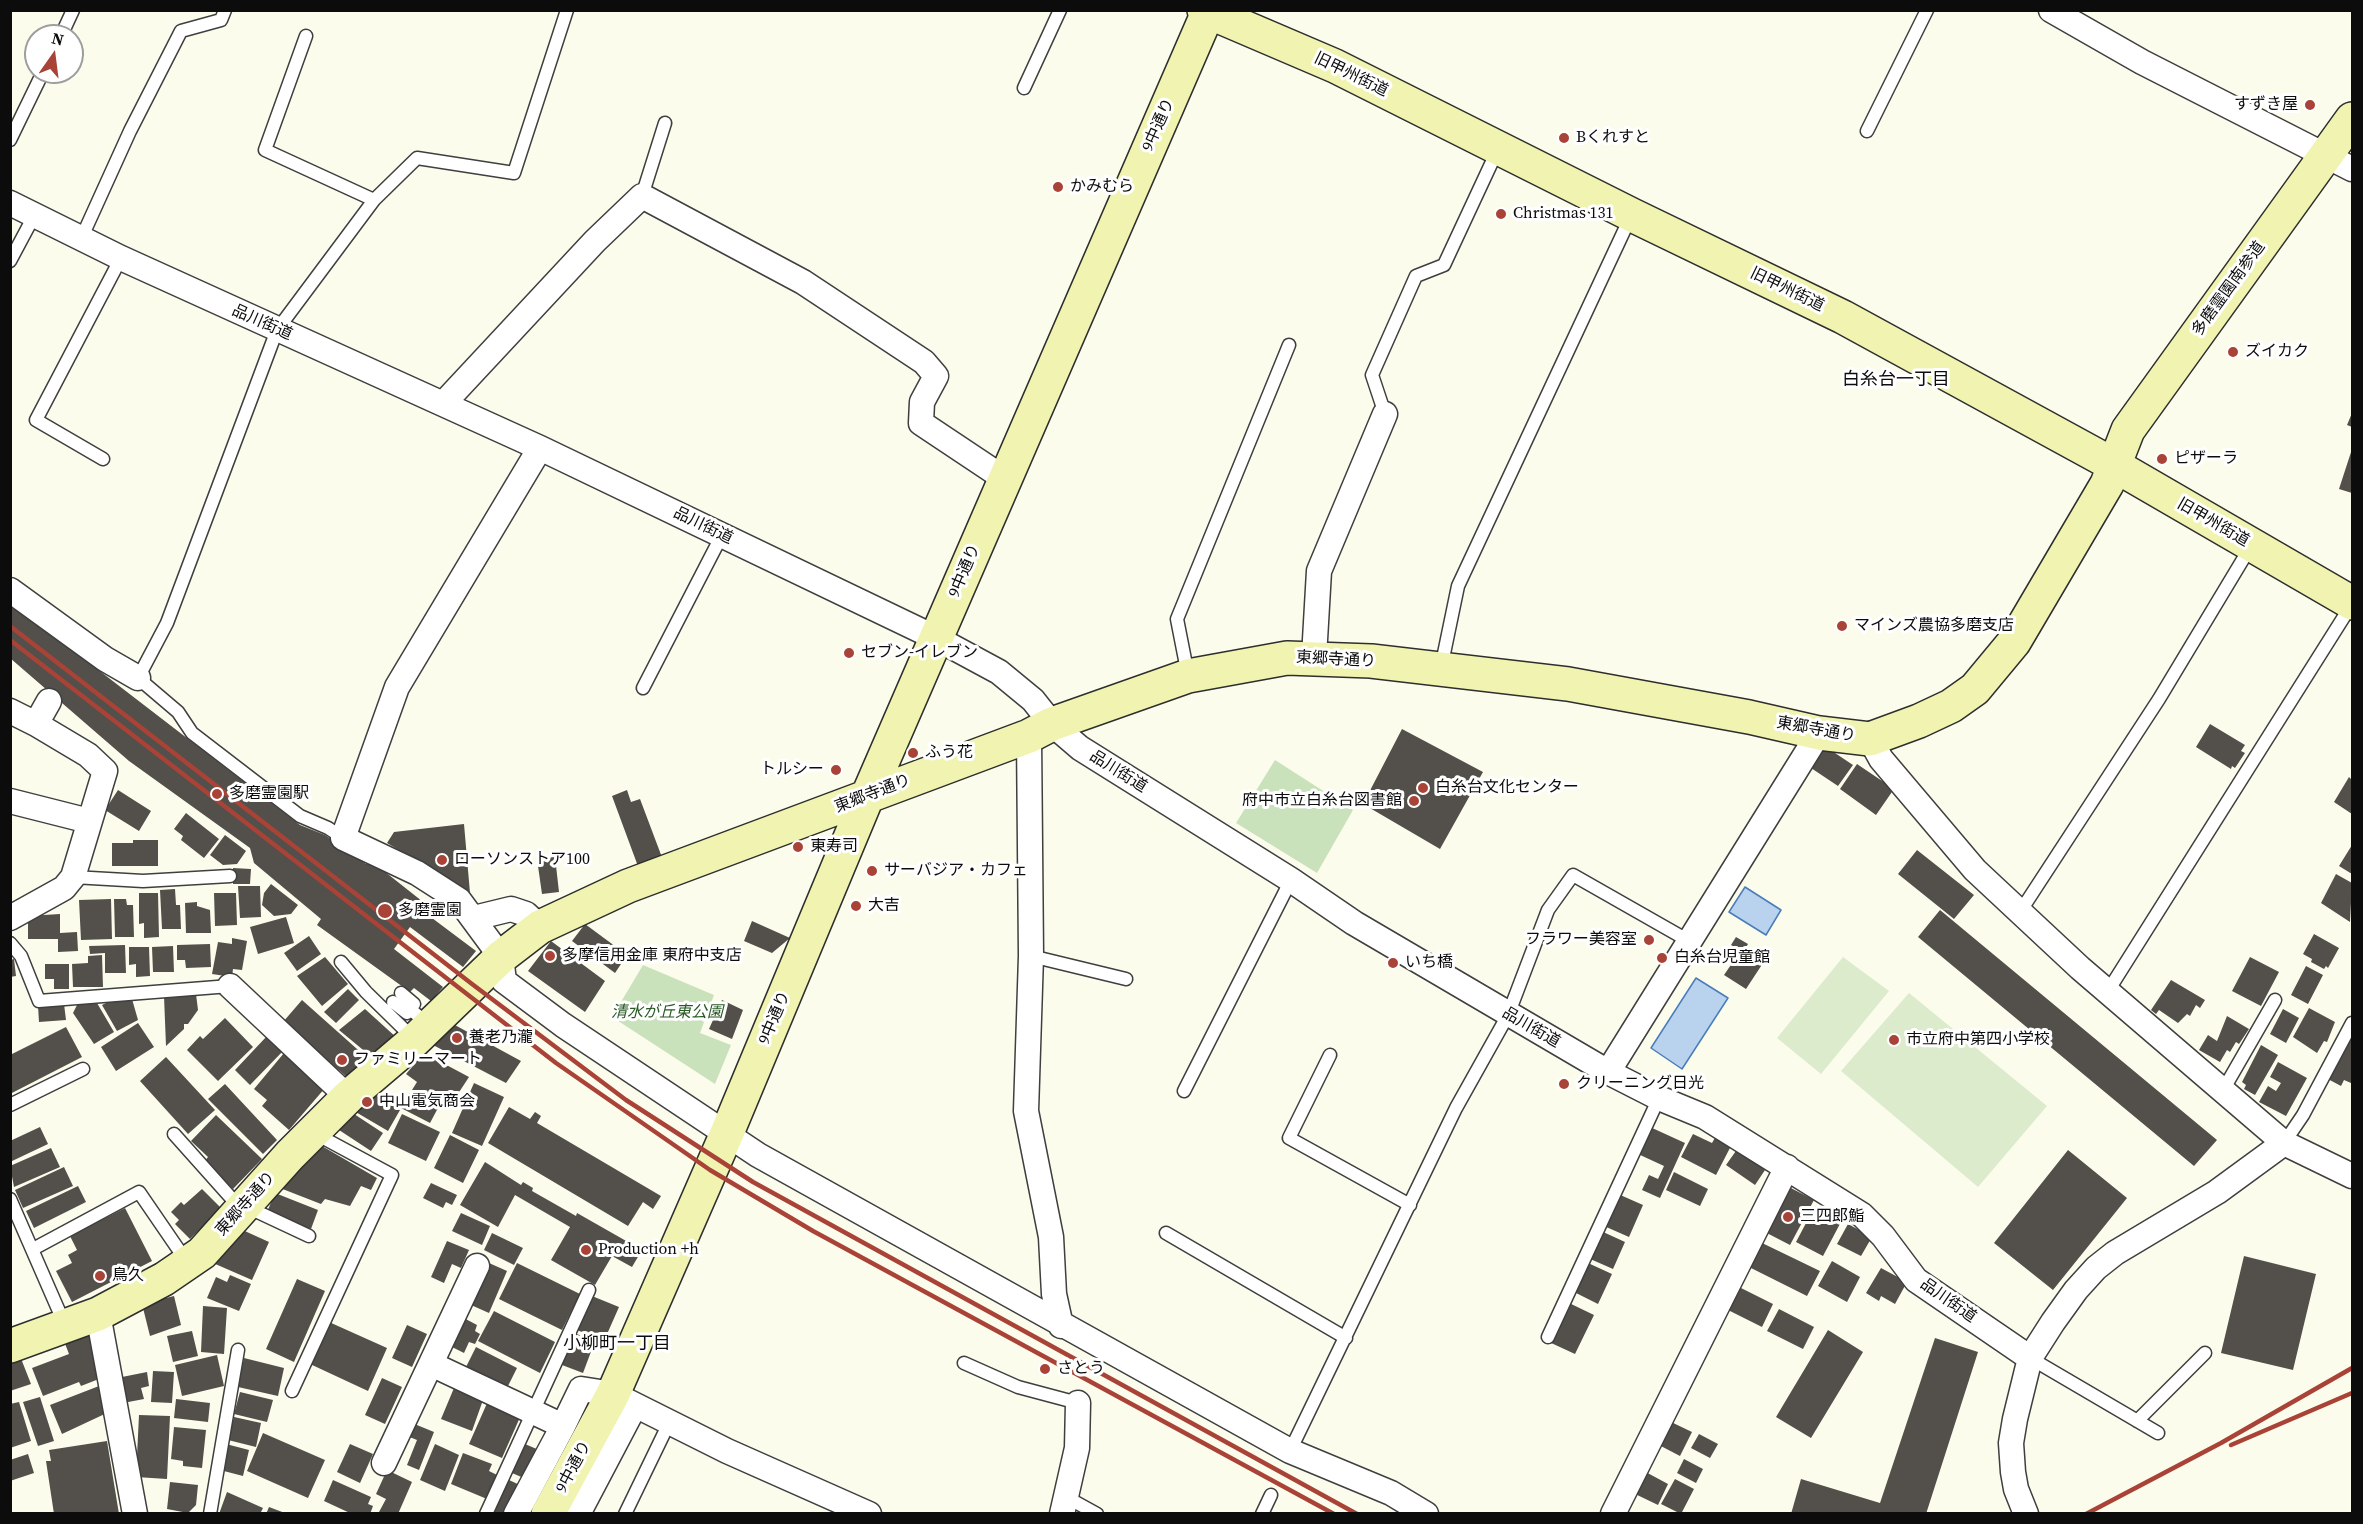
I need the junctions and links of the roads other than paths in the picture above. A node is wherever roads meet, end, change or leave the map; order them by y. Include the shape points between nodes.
1 (73, 10) edge
2 (225, 10) edge
3 (567, 10) edge
4 (1060, 10) edge
5 (1927, 10) edge
6 (2051, 10) edge
7 (1207, 11) edge
8 (67, 24) edge
9 (306, 36) dead end
10 (38, 84) edge
11 (1024, 88) dead end
12 (2352, 119) edge
13 (665, 123) dead end
14 (1867, 130) dead end
15 (10, 140) edge
16 (1498, 148) junction
17 (2339, 162) edge
18 (642, 196) junction
19 (375, 200) junction
20 (10, 203) edge
21 (1632, 215) junction
22 (34, 216) junction
23 (81, 239) junction
24 (121, 258) junction
25 (10, 261) edge
26 (277, 330) junction
27 (1289, 345) dead end
28 (443, 404) junction
29 (1385, 414) joint
30 (540, 448) junction
31 (103, 459) dead end
32 (2114, 465) junction
33 (1005, 479) junction
34 (722, 535) junction
35 (2252, 545) junction
36 (10, 590) edge
37 (2352, 603) edge
38 (936, 638) junction
39 (1314, 657) junction
40 (1441, 670) junction
41 (1188, 676) junction
42 (138, 678) junction
43 (643, 688) dead end
44 (49, 701) dead end
45 (10, 711) edge
46 (36, 724) junction
47 (1040, 730) junction
48 (1819, 733) junction
49 (1870, 738) junction
50 (868, 795) junction
51 (10, 801) edge
52 (89, 821) junction
53 (343, 838) junction
54 (230, 876) dead end
55 (73, 877) junction
56 (1291, 880) junction
57 (2020, 912) junction
58 (10, 918) edge
59 (474, 918) junction
60 (540, 927) junction
61 (1689, 941) junction
62 (10, 943) edge
63 (1031, 956) junction
64 (341, 963) dead end
65 (490, 966) junction
66 (1126, 979) dead end
67 (230, 986) joint
68 (2108, 991) junction
69 (397, 998) dead end
70 (2275, 1000) dead end
71 (1508, 1015) junction
72 (425, 1021) junction
73 (2352, 1023) edge
74 (1330, 1055) dead end
75 (83, 1069) dead end
76 (1608, 1072) junction
77 (1184, 1091) dead end
78 (2222, 1092) junction
79 (348, 1097) junction
80 (1659, 1098) junction
81 (10, 1105) edge
82 (314, 1132) junction
83 (727, 1133) junction
84 (174, 1134) dead end
85 (2284, 1143) junction
86 (1787, 1167) junction
87 (2352, 1176) edge
88 (10, 1199) edge
89 (1410, 1205) junction
90 (242, 1207) junction
91 (1166, 1233) dead end
92 (309, 1236) dead end
93 (33, 1249) junction
94 (187, 1263) junction
95 (477, 1266) dead end
96 (589, 1290) dead end
97 (98, 1314) junction
98 (1061, 1326) junction
99 (65, 1327) junction
100 (1548, 1337) dead end
101 (1346, 1338) junction
102 (10, 1346) edge
103 (238, 1350) dead end
104 (2205, 1353) dead end
105 (2030, 1358) junction
106 (964, 1363) dead end
107 (431, 1364) junction
108 (292, 1391) dead end
109 (613, 1394) junction
110 (1078, 1402) joint
111 (532, 1411) junction
112 (670, 1421) junction
113 (2137, 1421) junction
114 (563, 1426) junction
115 (2158, 1433) dead end
116 (1290, 1451) junction
117 (384, 1463) dead end
118 (1270, 1495) dead end
119 (1065, 1506) edge
120 (135, 1514) edge
121 (210, 1514) edge
122 (486, 1514) edge
123 (516, 1514) edge
124 (548, 1514) edge
125 (578, 1514) edge
126 (626, 1514) edge
127 (869, 1514) edge
128 (1097, 1514) edge
129 (1262, 1514) edge
130 (1426, 1514) edge
131 (1613, 1514) edge
132 (2026, 1514) edge

1 - 8 lane
2 - 23 lane via 221,20 181,31 130,130
3 - 19 lane via 514,173 417,158
4 - 11 lane
5 - 14 lane
6 - 17 street via 2142,63
7 - 16 street, 旧甲州街道 via 1335,66
7 - 33 street, 9中通り
9 - 19 lane via 265,150
10 - 15 lane
12 - 17 street, 多磨霊園南参道
13 - 18 lane
16 - 21 street, 旧甲州街道
16 - 29 lane via 1444,266 1416,276 1372,375
17 - 32 street, 多磨霊園南参道 via 2128,430
18 - 28 street
18 - 33 street via 803,282 924,362 936,376 922,402 921,423
19 - 26 lane
20 - 22 street, 品川街道
21 - 32 street, 旧甲州街道 via 1843,317
21 - 40 lane via 1458,586
22 - 23 street, 品川街道
22 - 25 lane
23 - 24 street, 品川街道
24 - 26 street, 品川街道
24 - 31 lane via 36,420
26 - 28 street, 品川街道
26 - 42 lane via 167,623
27 - 41 lane via 1177,619
28 - 30 street, 品川街道
29 - 39 street via 1319,571
30 - 34 street, 品川街道
30 - 53 street via 398,687
32 - 35 street, 旧甲州街道
32 - 49 street, 東郷寺通り via 2107,484 2014,642 1989,673 1951,706
33 - 38 street, 9中通り
34 - 38 street, 品川街道
34 - 43 lane
35 - 37 street, 旧甲州街道
35 - 57 lane via 2159,699
36 - 42 street via 105,659
37 - 68 lane
38 - 47 street, 品川街道 via 999,672 1033,700
38 - 50 street, 9中通り
39 - 40 street, 東郷寺通り
39 - 41 street, 東郷寺通り via 1266,661
40 - 48 street, 東郷寺通り via 1568,684
41 - 47 street, 東郷寺通り
42 - 53 lane via 178,712 192,733 300,816
44 - 46 street
45 - 46 street
46 - 52 street via 88,755 105,771
47 - 50 street, 東郷寺通り
47 - 56 street, 品川街道 via 1080,748
47 - 63 street
48 - 49 street, 東郷寺通り
48 - 61 street
49 - 57 street via 1881,759 1975,870
50 - 60 street, 東郷寺通り via 628,886
50 - 83 street, 9中通り
51 - 52 street
52 - 55 street
53 - 59 street via 417,873 459,900
54 - 55 lane via 143,881
55 - 58 street via 64,888
56 - 71 street, 品川街道 via 1354,923
56 - 77 lane
57 - 68 street
59 - 60 street via 511,909 526,914
59 - 65 street
60 - 65 street, 東郷寺通り
61 - 71 lane via 1573,876 1548,910
61 - 76 street
62 - 67 lane via 21,956 39,1001
63 - 66 lane
63 - 98 street via 1026,1111 1051,1237 1054,1294
64 - 72 lane via 366,992
65 - 72 street, 東郷寺通り
65 - 83 street via 525,998
67 - 79 street
68 - 78 street
69 - 72 lane via 407,1013
70 - 78 lane
71 - 76 street, 品川街道
71 - 89 lane via 1456,1108
72 - 79 street, 東郷寺通り
73 - 85 lane
74 - 89 lane via 1289,1138
75 - 81 lane
76 - 80 street, 品川街道
78 - 85 street
79 - 82 street, 東郷寺通り
80 - 86 street, 品川街道 via 1705,1117
80 - 100 lane
82 - 90 street, 東郷寺通り
82 - 108 lane via 392,1175
83 - 98 street via 758,1155
83 - 109 street, 9中通り
84 - 90 lane
85 - 87 street
85 - 105 street via 2217,1192 2096,1268 2076,1290
86 - 105 street, 品川街道 via 1862,1215 1917,1280
86 - 131 street
88 - 93 lane
89 - 101 lane
90 - 92 lane
90 - 94 street, 東郷寺通り via 202,1253
91 - 101 lane
93 - 94 lane via 139,1192
93 - 99 lane
94 - 97 street, 東郷寺通り
95 - 107 street
96 - 111 lane
97 - 99 street, 東郷寺通り
97 - 120 street
98 - 116 street
99 - 102 street, 東郷寺通り
101 - 116 lane
103 - 121 lane
104 - 113 lane
105 - 113 lane
105 - 132 street via 2012,1443 2016,1489
106 - 110 lane via 1018,1388
107 - 111 street
107 - 117 street
109 - 112 street
109 - 114 street via 581,1389
109 - 124 street, 9中通り
109 - 125 street via 629,1417
110 - 119 street via 1077,1448
111 - 114 street
111 - 122 lane
112 - 126 lane
112 - 127 street via 726,1451
113 - 115 lane
114 - 123 street
116 - 130 street via 1391,1493
118 - 129 lane
119 - 128 lane

